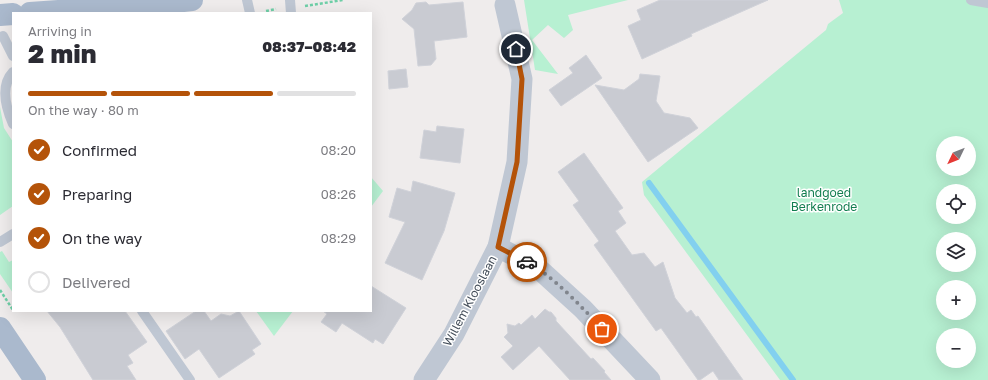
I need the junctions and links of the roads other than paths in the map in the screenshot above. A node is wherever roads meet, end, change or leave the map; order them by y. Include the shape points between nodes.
1 (192, 0) edge
2 (247, 0) edge
3 (290, 0) edge
4 (971, 0) edge
5 (157, 2) edge
6 (988, 3) edge
7 (506, 5) dead end
8 (42, 12) edge
9 (250, 12) edge
10 (291, 12) edge
11 (12, 15) edge
12 (2, 26) edge
13 (12, 53) edge
14 (12, 73) edge
15 (12, 122) edge
16 (12, 235) edge
17 (0, 242) edge
18 (498, 247) junction
19 (143, 312) edge
20 (0, 328) edge
21 (35, 380) edge
22 (190, 380) edge
23 (424, 380) edge
24 (650, 380) edge

1 - 5 main road
2 - 9 lane
3 - 10 lane
4 - 6 lane
5 - 8 main road
7 - 18 street, Willem Klooslaan via 522,79 517,162
11 - 12 main road
12 - 13 lane
14 - 15 lane via 8,76 4,89 6,108
16 - 17 lane
18 - 23 street, Willem Klooslaan via 454,334
18 - 24 street via 539,269 583,308
19 - 22 lane
20 - 21 main road

